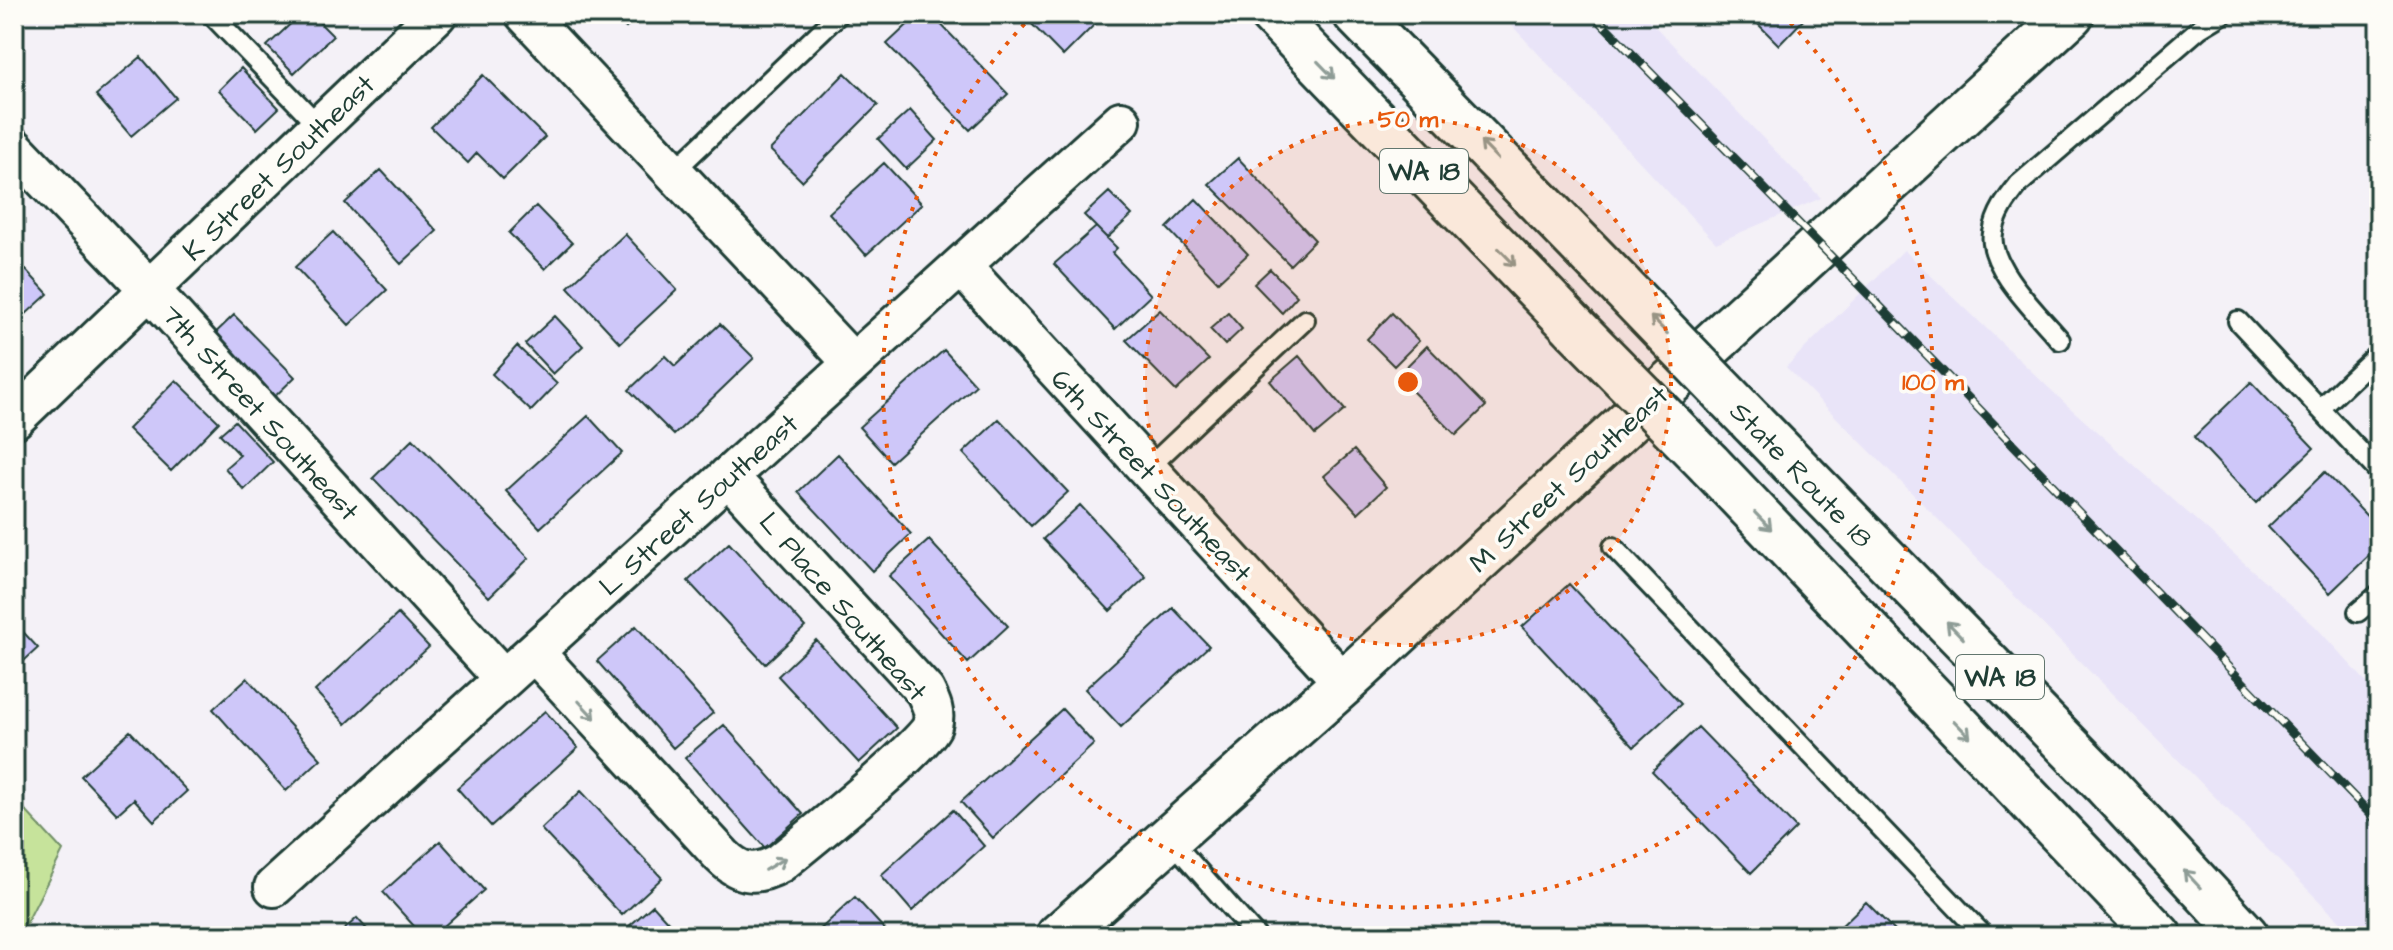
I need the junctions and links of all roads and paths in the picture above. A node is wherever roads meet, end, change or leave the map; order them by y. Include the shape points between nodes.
1 (211, 14) edge
2 (437, 14) edge
3 (525, 14) edge
4 (839, 14) edge
5 (1272, 14) edge
6 (1356, 14) edge
7 (2071, 14) edge
8 (2223, 14) edge
9 (1121, 121) dead end
10 (320, 127) junction
11 (14, 148) edge
12 (673, 172) junction
13 (961, 266) junction
14 (150, 290) junction
15 (1305, 320) dead end
16 (2238, 321) dead end
17 (2060, 340) dead end
18 (2379, 353) edge
19 (853, 363) junction
20 (2320, 409) junction
21 (14, 419) edge
22 (1147, 469) junction
23 (2379, 472) edge
24 (728, 476) junction
25 (1613, 547) dead end
26 (2379, 594) edge
27 (2358, 612) dead end
28 (534, 652) junction
29 (504, 679) junction
30 (1344, 683) junction
31 (1170, 839) junction
32 (274, 887) dead end
33 (1059, 936) edge
34 (1256, 936) edge
35 (1984, 936) edge
36 (2159, 936) edge
37 (2246, 936) edge

1 - 10 lane
2 - 10 street, K Street Southeast
3 - 12 street
4 - 12 lane
5 -> 36 main road, WA 18, bridge
37 -> 6 main road, State Route 18 / WA 18, bridge via 2106,785
7 - 30 main road, M Street Southeast
8 - 17 lane via 2019,184 2003,204 1992,237 1997,256 2007,277
9 - 13 street, L Street Southeast
10 - 14 street, K Street Southeast
11 - 14 street, 7th Street Southeast
12 - 19 street
13 - 19 street, L Street Southeast
13 - 22 street, 6th Street Southeast
14 - 21 street, K Street Southeast
14 - 29 street, 7th Street Southeast
15 - 22 lane
16 - 20 lane
18 - 20 lane
19 - 24 street, L Street Southeast
20 - 23 lane
22 - 30 street, 6th Street Southeast
24 - 28 street, L Street Southeast
28 -> 24 street, L Place Southeast via 722,856 744,871 762,872 780,863 910,752 934,718 925,691
25 - 35 lane
26 - 27 lane
28 - 29 street, L Street Southeast
29 - 32 street, L Street Southeast
30 - 31 main road, M Street Southeast
31 - 33 main road, M Street Southeast
31 - 34 lane

